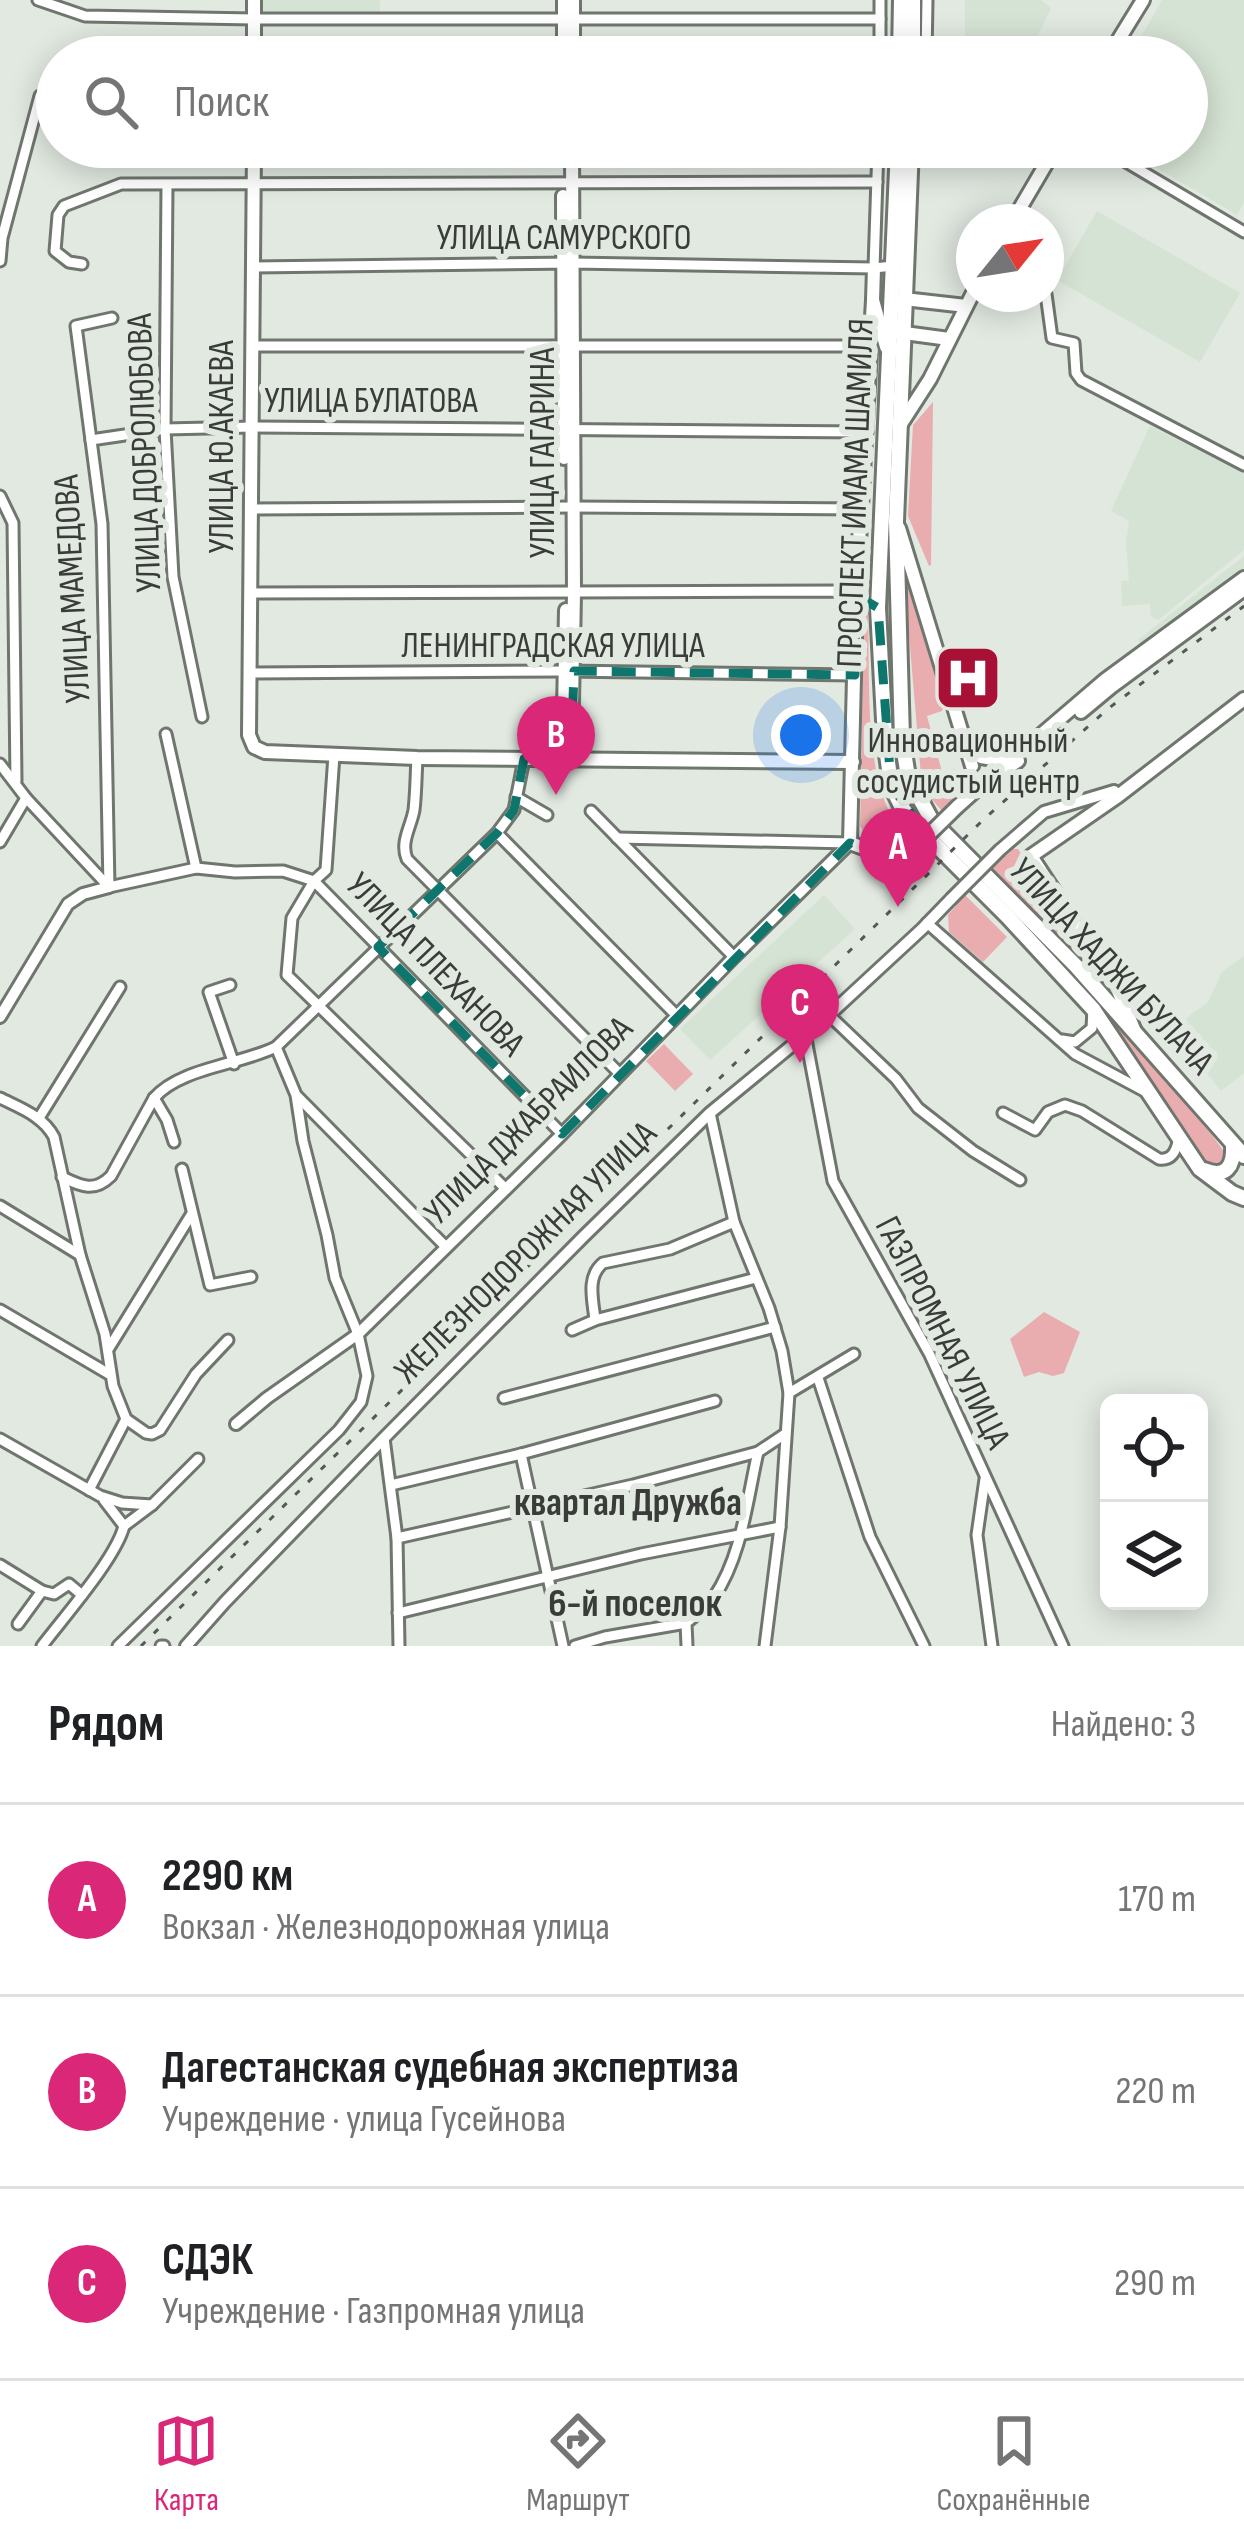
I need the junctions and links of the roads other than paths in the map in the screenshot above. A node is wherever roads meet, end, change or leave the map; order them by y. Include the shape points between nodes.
1 (38, 0) edge
2 (254, 0) edge
3 (569, 0) edge
4 (880, 0) edge
5 (901, 0) edge
6 (914, 0) edge
7 (927, 0) edge
8 (1143, 0) edge
9 (254, 19) junction
10 (880, 19) junction
11 (569, 20) junction
12 (254, 36) edge
13 (569, 36) edge
14 (880, 36) edge
15 (900, 36) edge
16 (913, 36) edge
17 (926, 36) edge
18 (1121, 36) edge
19 (36, 111) edge
20 (254, 168) edge
21 (567, 168) edge
22 (878, 168) edge
23 (897, 168) edge
24 (910, 168) edge
25 (1044, 168) edge
26 (1136, 168) edge
27 (878, 182) junction
28 (567, 184) junction
29 (167, 185) junction
30 (254, 185) junction
31 (1023, 204) edge
32 (1244, 232) edge
33 (0, 261) edge
34 (568, 263) junction
35 (82, 264) dead end
36 (893, 266) junction
37 (253, 267) junction
38 (874, 268) junction
39 (904, 299) junction
40 (873, 300) junction
41 (956, 305) edge
42 (963, 312) edge
43 (1048, 312) edge
44 (112, 318) dead end
45 (896, 332) junction
46 (949, 339) junction
47 (253, 346) junction
48 (569, 346) junction
49 (871, 346) junction
50 (888, 354) junction
51 (886, 391) junction
52 (901, 424) junction
53 (867, 426) junction
54 (253, 428) junction
55 (165, 429) junction
56 (568, 429) junction
57 (92, 440) junction
58 (1244, 465) edge
59 (0, 496) edge
60 (569, 507) junction
61 (252, 509) junction
62 (861, 509) junction
63 (889, 525) junction
64 (903, 561) junction
65 (1244, 578) edge
66 (1244, 589) edge
67 (570, 592) junction
68 (252, 593) junction
69 (856, 595) junction
70 (878, 608) junction
71 (569, 671) junction
72 (252, 673) junction
73 (855, 675) junction
74 (1244, 696) edge
75 (202, 717) dead end
76 (166, 734) dead end
77 (334, 755) junction
78 (417, 758) junction
79 (524, 758) junction
80 (567, 758) junction
81 (16, 761) junction
82 (853, 762) junction
83 (1, 764) edge
84 (983, 769) junction
85 (16, 781) junction
86 (1116, 793) junction
87 (516, 797) junction
88 (26, 798) junction
89 (591, 812) dead end
90 (547, 815) dead end
91 (927, 826) junction
92 (497, 833) junction
93 (1016, 835) junction
94 (617, 838) junction
95 (0, 842) edge
96 (850, 843) junction
97 (1031, 856) junction
98 (196, 868) junction
99 (314, 881) junction
100 (109, 887) junction
101 (438, 892) junction
102 (927, 923) junction
103 (378, 947) junction
104 (734, 957) junction
105 (230, 985) dead end
106 (120, 987) dead end
107 (1104, 998) junction
108 (319, 1006) junction
109 (829, 1015) junction
110 (676, 1016) junction
111 (0, 1017) edge
112 (1047, 1031) junction
113 (806, 1034) junction
114 (276, 1047) junction
115 (234, 1064) junction
116 (620, 1074) junction
117 (296, 1094) junction
118 (1153, 1096) junction
119 (0, 1098) edge
120 (154, 1098) junction
121 (710, 1113) junction
122 (1003, 1113) dead end
123 (39, 1118) junction
124 (562, 1133) junction
125 (1179, 1137) junction
126 (175, 1142) dead end
127 (1239, 1151) edge
128 (1200, 1168) junction
129 (182, 1169) dead end
130 (62, 1177) junction
131 (1020, 1180) dead end
132 (506, 1190) junction
133 (1244, 1198) edge
134 (0, 1206) edge
135 (191, 1215) junction
136 (734, 1222) junction
137 (446, 1247) junction
138 (80, 1255) junction
139 (251, 1277) dead end
140 (756, 1278) junction
141 (0, 1310) edge
142 (595, 1320) junction
143 (775, 1327) junction
144 (572, 1330) dead end
145 (358, 1334) junction
146 (228, 1340) dead end
147 (108, 1349) junction
148 (854, 1354) dead end
149 (109, 1374) junction
150 (818, 1378) junction
151 (789, 1394) junction
152 (504, 1397) dead end
153 (715, 1401) dead end
154 (126, 1418) junction
155 (236, 1424) dead end
156 (784, 1434) junction
157 (384, 1438) junction
158 (0, 1439) edge
159 (758, 1452) junction
160 (521, 1454) junction
161 (198, 1459) dead end
162 (985, 1479) junction
163 (391, 1485) junction
164 (89, 1490) junction
165 (100, 1496) junction
166 (152, 1505) junction
167 (534, 1507) junction
168 (124, 1526) junction
169 (780, 1527) junction
170 (740, 1535) junction
171 (397, 1538) junction
172 (0, 1565) edge
173 (545, 1576) junction
174 (43, 1591) junction
175 (82, 1594) junction
176 (398, 1613) junction
177 (686, 1623) junction
178 (19, 1624) dead end
179 (42, 1646) edge
180 (118, 1646) edge
181 (186, 1646) edge
182 (399, 1646) edge
183 (562, 1646) edge
184 (575, 1646) edge
185 (687, 1646) edge
186 (765, 1646) edge
187 (924, 1646) edge
188 (992, 1646) edge
189 (1064, 1646) edge

1 - 9 street via 85,16
2 - 9 main road
3 - 11 main road
4 - 10 street
5 - 15 main road
6 - 16 main road
7 - 17 street
8 - 18 main road
9 - 11 street
9 - 12 main road
10 - 11 street
10 - 14 street
11 - 13 main road
19 - 33 street
20 - 30 main road, УЛИЦА Ю.АКАЕВА
21 - 28 main road, УЛИЦА ГАГАРИНА
22 - 27 street
23 - 36 main road, ПРОСПЕКТ ИМАМА ШАМИЛЯ
24 - 39 main road, ПРОСПЕКТ ИМАМА ШАМИЛЯ
25 - 31 main road
26 - 32 street
27 - 28 street
27 - 38 street
28 - 30 street
28 - 34 main road, УЛИЦА ГАГАРИНА
29 - 30 street
29 - 35 street via 121,184 64,206 55,251
29 - 55 street, УЛИЦА ДОБРОЛЮБОВА
30 - 37 main road, УЛИЦА Ю.АКАЕВА
34 - 37 street, УЛИЦА САМУРСКОГО
34 - 38 street, УЛИЦА САМУРСКОГО
34 - 48 main road, УЛИЦА ГАГАРИНА
36 - 38 street, УЛИЦА САМУРСКОГО
36 - 45 main road, ПРОСПЕКТ ИМАМА ШАМИЛЯ
37 - 47 main road, УЛИЦА Ю.АКАЕВА
38 - 40 main road, ПРОСПЕКТ ИМАМА ШАМИЛЯ
39 - 41 main road
39 - 45 main road, ПРОСПЕКТ ИМАМА ШАМИЛЯ
40 - 49 main road, ПРОСПЕКТ ИМАМА ШАМИЛЯ
40 - 50 main road
42 - 46 main road
43 - 58 street via 1052,338 1074,343 1081,380
44 - 57 street, УЛИЦА МАМЕДОВА via 76,326
45 - 46 main road
45 - 50 main road, ПРОСПЕКТ ИМАМА ШАМИЛЯ
45 - 52 main road, ПРОСПЕКТ ИМАМА ШАМИЛЯ
46 - 52 main road
47 - 48 street
47 - 54 main road, УЛИЦА Ю.АКАЕВА
48 - 49 street
48 - 56 main road, УЛИЦА ГАГАРИНА
49 - 53 main road, ПРОСПЕКТ ИМАМА ШАМИЛЯ
50 - 51 main road, ПРОСПЕКТ ИМАМА ШАМИЛЯ
51 - 53 main road
51 - 63 main road, ПРОСПЕКТ ИМАМА ШАМИЛЯ
52 - 63 main road, ПРОСПЕКТ ИМАМА ШАМИЛЯ
53 - 56 street, УЛИЦА БУЛАТОВА
53 - 62 main road, ПРОСПЕКТ ИМАМА ШАМИЛЯ
54 - 55 street, УЛИЦА БУЛАТОВА
54 - 56 street, УЛИЦА БУЛАТОВА
54 - 61 main road, УЛИЦА Ю.АКАЕВА
55 - 57 street, УЛИЦА БУЛАТОВА
55 - 75 street, УЛИЦА ДОБРОЛЮБОВА via 172,578
56 - 60 main road, УЛИЦА ГАГАРИНА
57 - 100 street, УЛИЦА МАМЕДОВА via 102,524
59 - 81 street via 13,523
60 - 61 street
60 - 62 street
60 - 67 main road, УЛИЦА ГАГАРИНА
61 - 68 main road, УЛИЦА Ю.АКАЕВА
62 - 63 main road
62 - 69 main road, ПРОСПЕКТ ИМАМА ШАМИЛЯ
63 - 64 main road, ПРОСПЕКТ ИМАМА ШАМИЛЯ
63 - 70 main road, ПРОСПЕКТ ИМАМА ШАМИЛЯ
64 - 84 main road, ПРОСПЕКТ ИМАМА ШАМИЛЯ via 964,739
64 - 91 main road, ПРОСПЕКТ ИМАМА ШАМИЛЯ via 902,739
65 - 84 main road via 1035,740
66 - 84 main road via 1042,744
67 - 68 street
67 - 69 street
67 - 71 main road, УЛИЦА ГАГАРИНА
68 - 72 main road, УЛИЦА Ю.АКАЕВА
69 - 70 main road
69 - 73 main road, ПРОСПЕКТ ИМАМА ШАМИЛЯ
70 - 91 main road, ПРОСПЕКТ ИМАМА ШАМИЛЯ via 891,785 902,808
71 - 72 street, ЛЕНИНГРАДСКАЯ УЛИЦА
71 - 73 street, ЛЕНИНГРАДСКАЯ УЛИЦА
71 - 80 main road, УЛИЦА ГАГАРИНА
72 - 77 main road, УЛИЦА Ю.АКАЕВА via 254,747
73 - 82 main road, ПРОСПЕКТ ИМАМА ШАМИЛЯ
74 - 86 main road
76 - 98 street
77 - 78 main road
77 - 99 street via 328,860
78 - 79 main road
78 - 101 street via 403,853
79 - 80 main road
79 - 87 street
80 - 82 main road
81 - 83 street
81 - 85 street
82 - 96 main road, ПРОСПЕКТ ИМАМА ШАМИЛЯ
83 - 85 street
84 - 96 main road, bridge via 907,856 897,860
85 - 88 street
86 - 93 street, ЖЕЛЕЗНОДОРОЖНАЯ УЛИЦА via 1044,812
86 - 97 main road
87 - 90 street
87 - 92 street
88 - 95 street
88 - 100 street
89 - 94 street
91 - 107 main road, УЛИЦА ХАДЖИ БУЛАЧА via 1008,917
92 - 101 street
92 - 110 street
93 - 97 street
93 - 102 street, ЖЕЛЕЗНОДОРОЖНАЯ УЛИЦА, bridge
94 - 96 street
94 - 104 street
96 - 104 street, УЛИЦА ДЖАБРАИЛОВА
97 - 107 main road
98 - 99 street, УЛИЦА ПЛЕХАНОВА
98 - 100 street, УЛИЦА ПЛЕХАНОВА
99 - 103 street, УЛИЦА ПЛЕХАНОВА
99 - 108 street via 290,926 286,975
100 - 111 street via 68,904
101 - 103 street
101 - 116 street
102 - 109 street, ЖЕЛЕЗНОДОРОЖНАЯ УЛИЦА
102 - 112 street
103 - 108 street
103 - 124 street, УЛИЦА ПЛЕХАНОВА
104 - 110 street, УЛИЦА ДЖАБРАИЛОВА
105 - 115 street via 209,992
106 - 123 street
107 - 112 street via 1092,1028 1075,1042
107 - 118 main road, УЛИЦА ХАДЖИ БУЛАЧА
107 - 127 main road, УЛИЦА ХАДЖИ БУЛАЧА
108 - 114 street
108 - 132 street
109 - 113 street, ЖЕЛЕЗНОДОРОЖНАЯ УЛИЦА
109 - 131 street via 918,1108
110 - 116 street, УЛИЦА ДЖАБРАИЛОВА
112 - 118 street
113 - 121 street, ЖЕЛЕЗНОДОРОЖНАЯ УЛИЦА
113 - 162 street, ГАЗПРОМНАЯ УЛИЦА via 833,1181 929,1352
114 - 115 street
114 - 117 street
115 - 120 street via 176,1080
116 - 124 street, УЛИЦА ДЖАБРАИЛОВА
117 - 137 street
117 - 145 street via 335,1278
118 - 125 main road, УЛИЦА ХАДЖИ БУЛАЧА
119 - 123 street
120 - 126 street
120 - 130 street via 103,1184
121 - 136 street
121 - 157 street, ЖЕЛЕЗНОДОРОЖНАЯ УЛИЦА
122 - 125 street via 1035,1130 1065,1105 1159,1159 1172,1155
123 - 130 street via 53,1137
124 - 132 street, УЛИЦА ДЖАБРАИЛОВА
125 - 128 main road, УЛИЦА ХАДЖИ БУЛАЧА
127 - 128 main road via 1229,1168
128 - 133 main road, УЛИЦА ХАДЖИ БУЛАЧА
129 - 135 street
130 - 138 street
132 - 137 street, УЛИЦА ДЖАБРАИЛОВА
134 - 138 street
135 - 139 street via 210,1286
135 - 147 street
136 - 140 street
136 - 142 street via 597,1267
137 - 145 street, УЛИЦА ДЖАБРАИЛОВА
138 - 147 street
140 - 142 street
140 - 143 street
141 - 149 street
142 - 144 street
143 - 151 street
143 - 152 street
145 - 155 street, УЛИЦА ДЖАБРАИЛОВА
145 - 180 street via 366,1389 350,1416
146 - 154 street via 160,1430 146,1432
147 - 149 street
148 - 150 street
149 - 154 street
150 - 151 street
150 - 187 street via 870,1537
151 - 156 street
153 - 160 street
154 - 164 street
156 - 159 street
156 - 169 street
157 - 163 street
157 - 181 street, ЖЕЛЕЗНОДОРОЖНАЯ УЛИЦА
158 - 164 street
159 - 167 street
159 - 170 street
160 - 163 street
160 - 167 street
161 - 166 street
162 - 188 street via 977,1535
162 - 189 street, ГАЗПРОМНАЯ УЛИЦА
163 - 171 street
164 - 165 street
165 - 166 street
165 - 168 street
166 - 168 street
167 - 171 street
167 - 173 street
168 - 175 street
169 - 170 street
169 - 186 street
170 - 173 street
170 - 177 street via 715,1595
171 - 176 street
172 - 174 street
173 - 176 street
173 - 183 street
174 - 175 street via 69,1584
174 - 178 street
175 - 179 street
176 - 182 street
177 - 184 street
177 - 185 street

